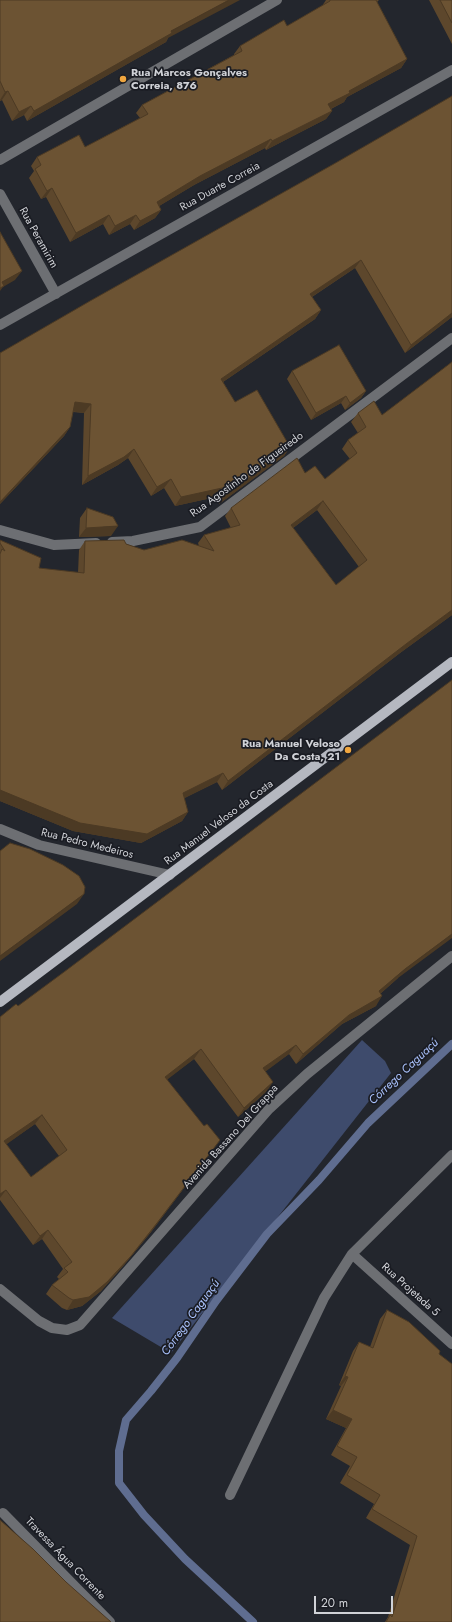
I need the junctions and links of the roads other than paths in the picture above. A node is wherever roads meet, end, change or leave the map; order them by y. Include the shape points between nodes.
1 (277, 0) edge
2 (452, 70) edge
3 (0, 160) edge
4 (0, 194) edge
5 (56, 294) junction
6 (0, 325) edge
7 (452, 338) edge
8 (0, 530) edge
9 (452, 662) edge
10 (0, 829) edge
11 (170, 876) junction
12 (452, 956) edge
13 (0, 1002) edge
14 (452, 1155) edge
15 (352, 1254) junction
16 (0, 1289) edge
17 (452, 1344) edge
18 (230, 1495) dead end
19 (3, 1513) dead end
20 (110, 1622) edge

1 - 3 street
2 - 5 street, Rua Duarte Correia
4 - 5 street, Rua Peramirim
5 - 6 street, Rua Duarte Correia
7 - 8 street, Rua Agostinho de Figueiredo via 200,527 133,541 54,545
9 - 11 main road, Rua Manuel Veloso da Costa
10 - 11 street, Rua Pedro Medeiros via 38,845
11 - 13 main road, Rua Manuel Veloso da Costa
12 - 16 street, Avenida Bassano Del Grappa via 307,1074 269,1109 80,1325 67,1330 52,1328 39,1321
14 - 15 street
15 - 17 street, Rua Projetada 5
15 - 18 street via 324,1298
19 - 20 street, Travessa Água Corrente

